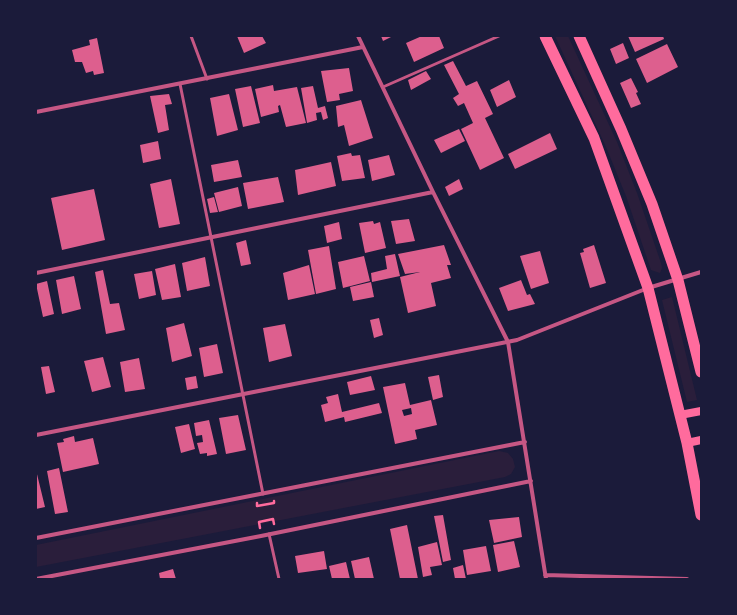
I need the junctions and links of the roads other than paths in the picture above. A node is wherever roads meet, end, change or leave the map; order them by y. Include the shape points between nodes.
1 (191, 36) edge
2 (358, 36) edge
3 (499, 36) edge
4 (545, 36) edge
5 (579, 36) edge
6 (363, 47) junction
7 (207, 79) junction
8 (180, 84) junction
9 (383, 87) junction
10 (36, 112) edge
11 (433, 192) junction
12 (212, 237) junction
13 (701, 272) edge
14 (36, 273) edge
15 (678, 280) junction
16 (648, 288) junction
17 (508, 342) junction
18 (701, 372) edge
19 (243, 393) junction
20 (701, 411) edge
21 (680, 415) junction
22 (36, 435) edge
23 (701, 440) edge
24 (525, 442) junction
25 (687, 443) junction
26 (531, 481) junction
27 (264, 494) junction
28 (701, 515) edge
29 (270, 534) junction
30 (36, 538) edge
31 (546, 577) edge
32 (36, 579) edge
33 (279, 579) edge
34 (686, 579) edge

1 - 7 lane
2 - 6 street
3 - 9 lane
4 - 16 highway via 594,138
5 - 15 highway via 640,176
6 - 7 street
6 - 9 street
7 - 8 street
8 - 10 street
8 - 12 lane
9 - 11 street
11 - 12 street
11 - 17 street
12 - 14 street
12 - 19 lane
13 - 15 street
15 - 16 street
15 - 18 highway
16 - 17 street
16 - 21 highway
17 - 19 street
17 - 24 street
19 - 22 street
19 - 27 lane
20 - 21 main road
21 - 25 highway
23 - 25 main road
24 - 26 street
24 - 27 street
25 - 28 highway
26 - 29 street
26 - 31 street
27 - 30 street
29 - 32 street
29 - 33 lane
31 - 34 street

